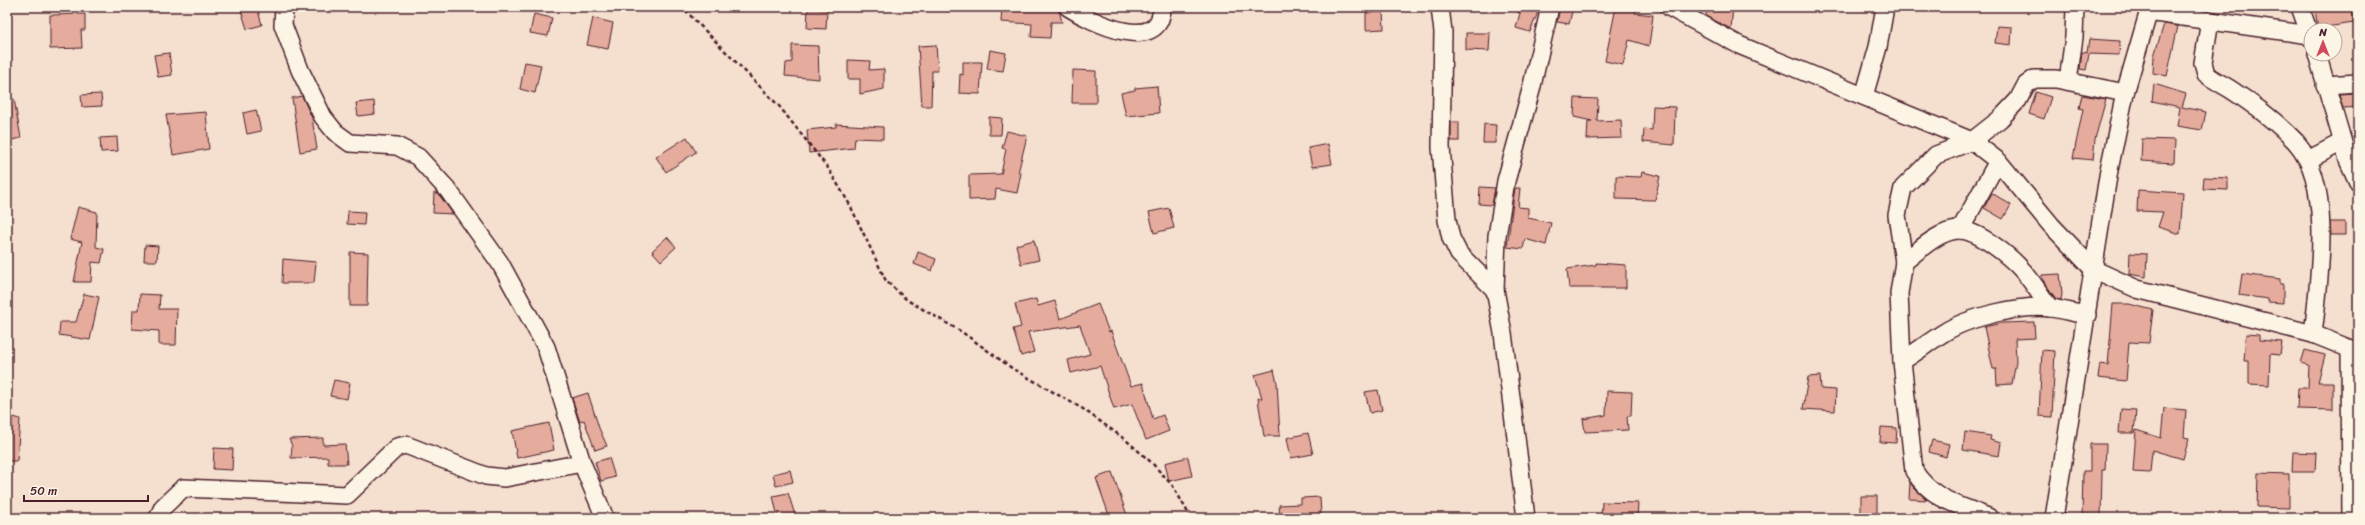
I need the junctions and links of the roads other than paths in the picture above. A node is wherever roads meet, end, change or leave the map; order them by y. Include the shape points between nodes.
1 (284, 7) edge
2 (1068, 7) edge
3 (1162, 7) edge
4 (1440, 7) edge
5 (1550, 7) edge
6 (1669, 7) edge
7 (1885, 7) edge
8 (2074, 7) edge
9 (2300, 7) edge
10 (2149, 9) edge
11 (2210, 20) junction
12 (2305, 22) edge
13 (2303, 36) edge
14 (2318, 62) edge
15 (2068, 81) junction
16 (2358, 83) edge
17 (2325, 85) junction
18 (2125, 93) junction
19 (1864, 96) junction
20 (1972, 141) junction
21 (2342, 142) junction
22 (2308, 160) junction
23 (1998, 161) junction
24 (2358, 182) edge
25 (1960, 230) junction
26 (1904, 262) junction
27 (2093, 270) junction
28 (1495, 290) junction
29 (2050, 308) junction
30 (2087, 315) junction
31 (2314, 334) junction
32 (2354, 351) edge
33 (1902, 360) junction
34 (582, 462) junction
35 (158, 518) edge
36 (605, 518) edge
37 (1526, 518) edge
38 (1990, 518) edge
39 (2054, 518) edge
40 (2351, 518) edge

1 - 34 street via 283,25 300,70 323,117 335,132 350,143 397,146 418,157 448,190 500,263 546,347
2 - 3 street via 1107,26 1134,33 1152,30 1158,26
4 - 28 street via 1443,32 1441,147 1450,238 1459,254
5 - 28 street via 1502,204 1497,236
6 - 19 street via 1739,45
7 - 19 street via 1878,47
8 - 15 street via 2074,37
9 - 12 street
10 - 11 street
10 - 18 street
11 - 13 street
11 - 22 street via 2203,63 2206,74 2242,97 2285,132
14 - 17 street
15 - 18 street
15 - 20 street via 2034,79 2026,85 2018,100 2000,119
16 - 17 street
17 - 21 street
18 - 27 street via 2109,170
19 - 20 street
20 - 23 street
20 - 26 street via 1936,155 1903,188 1897,215
21 - 22 street
21 - 24 street
22 - 31 street via 2316,183 2321,221
23 - 25 street
23 - 27 street via 2051,225
25 - 26 street via 1940,236
25 - 29 street via 1998,249 2023,271
26 - 33 street via 1898,293
27 - 30 street
27 - 31 street via 2138,289
28 - 37 street via 1503,333
29 - 30 street
29 - 33 street via 2028,308 1973,320 1946,332
30 - 39 street
31 - 32 street
32 - 40 street
33 - 38 street via 1914,471 1923,486 1939,496
34 - 35 street via 505,478 486,476 406,445 397,448 347,494 183,488 163,507
34 - 36 street

